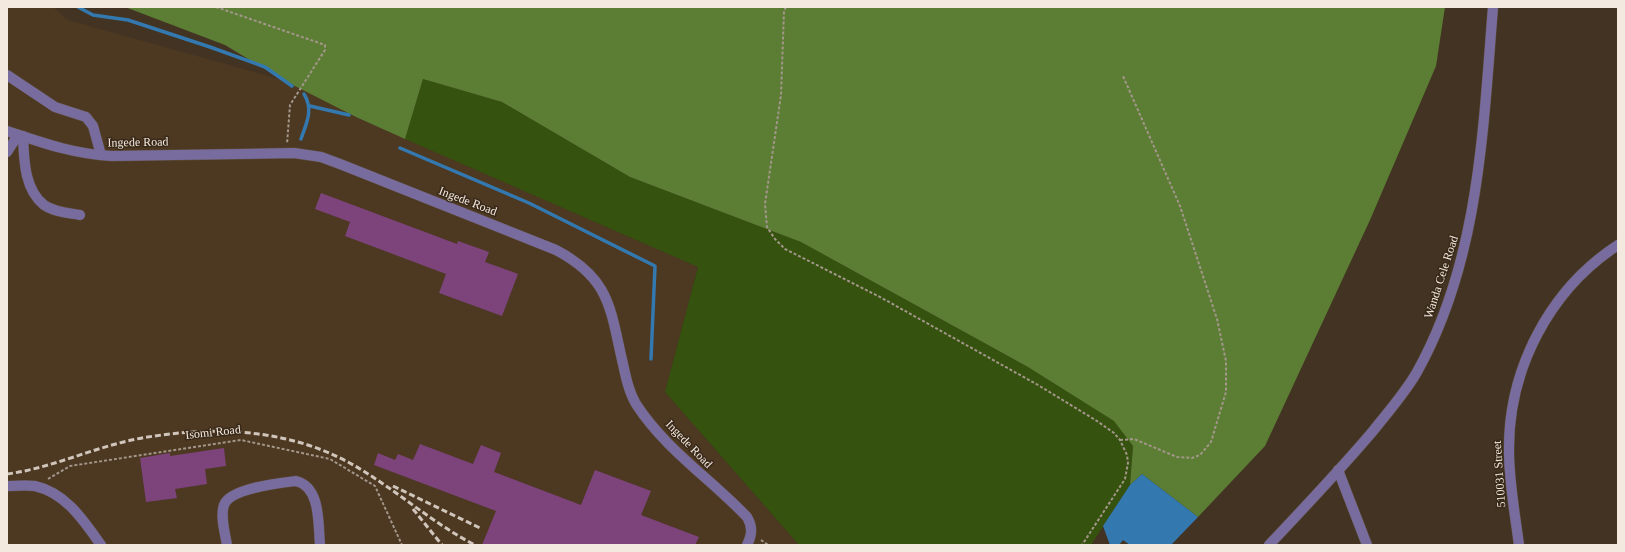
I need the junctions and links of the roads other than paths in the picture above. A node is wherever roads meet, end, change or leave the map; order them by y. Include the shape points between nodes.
1 (1493, 7) edge
2 (7, 75) edge
3 (7, 131) edge
4 (20, 136) junction
5 (7, 152) edge
6 (101, 155) junction
7 (80, 215) dead end
8 (1618, 245) edge
9 (1338, 470) junction
10 (7, 486) edge
11 (101, 545) edge
12 (227, 545) edge
13 (320, 545) edge
14 (747, 545) edge
15 (1269, 545) edge
16 (1367, 545) edge
17 (1519, 545) edge

1 - 9 street, Wanda Cele Road via 1471,220 1450,298 1416,373 1389,411
2 - 6 street via 56,107 86,117 93,126
3 - 4 street, Ingede Road
4 - 5 street
4 - 6 street, Ingede Road via 67,151
4 - 7 street via 29,181 44,205 53,210
6 - 14 street, Ingede Road via 309,155 340,164 556,250 581,265 606,295 616,327 627,383 636,404 703,478 747,517 752,532
8 - 17 street, 510031 Street via 1592,265 1556,303 1541,326 1522,369 1514,396 1509,452
9 - 15 street, Wanda Cele Road
9 - 16 street
10 - 11 street via 35,486 54,493 69,504
12 - 13 street via 223,511 228,498 241,491 296,481 308,486 314,497

